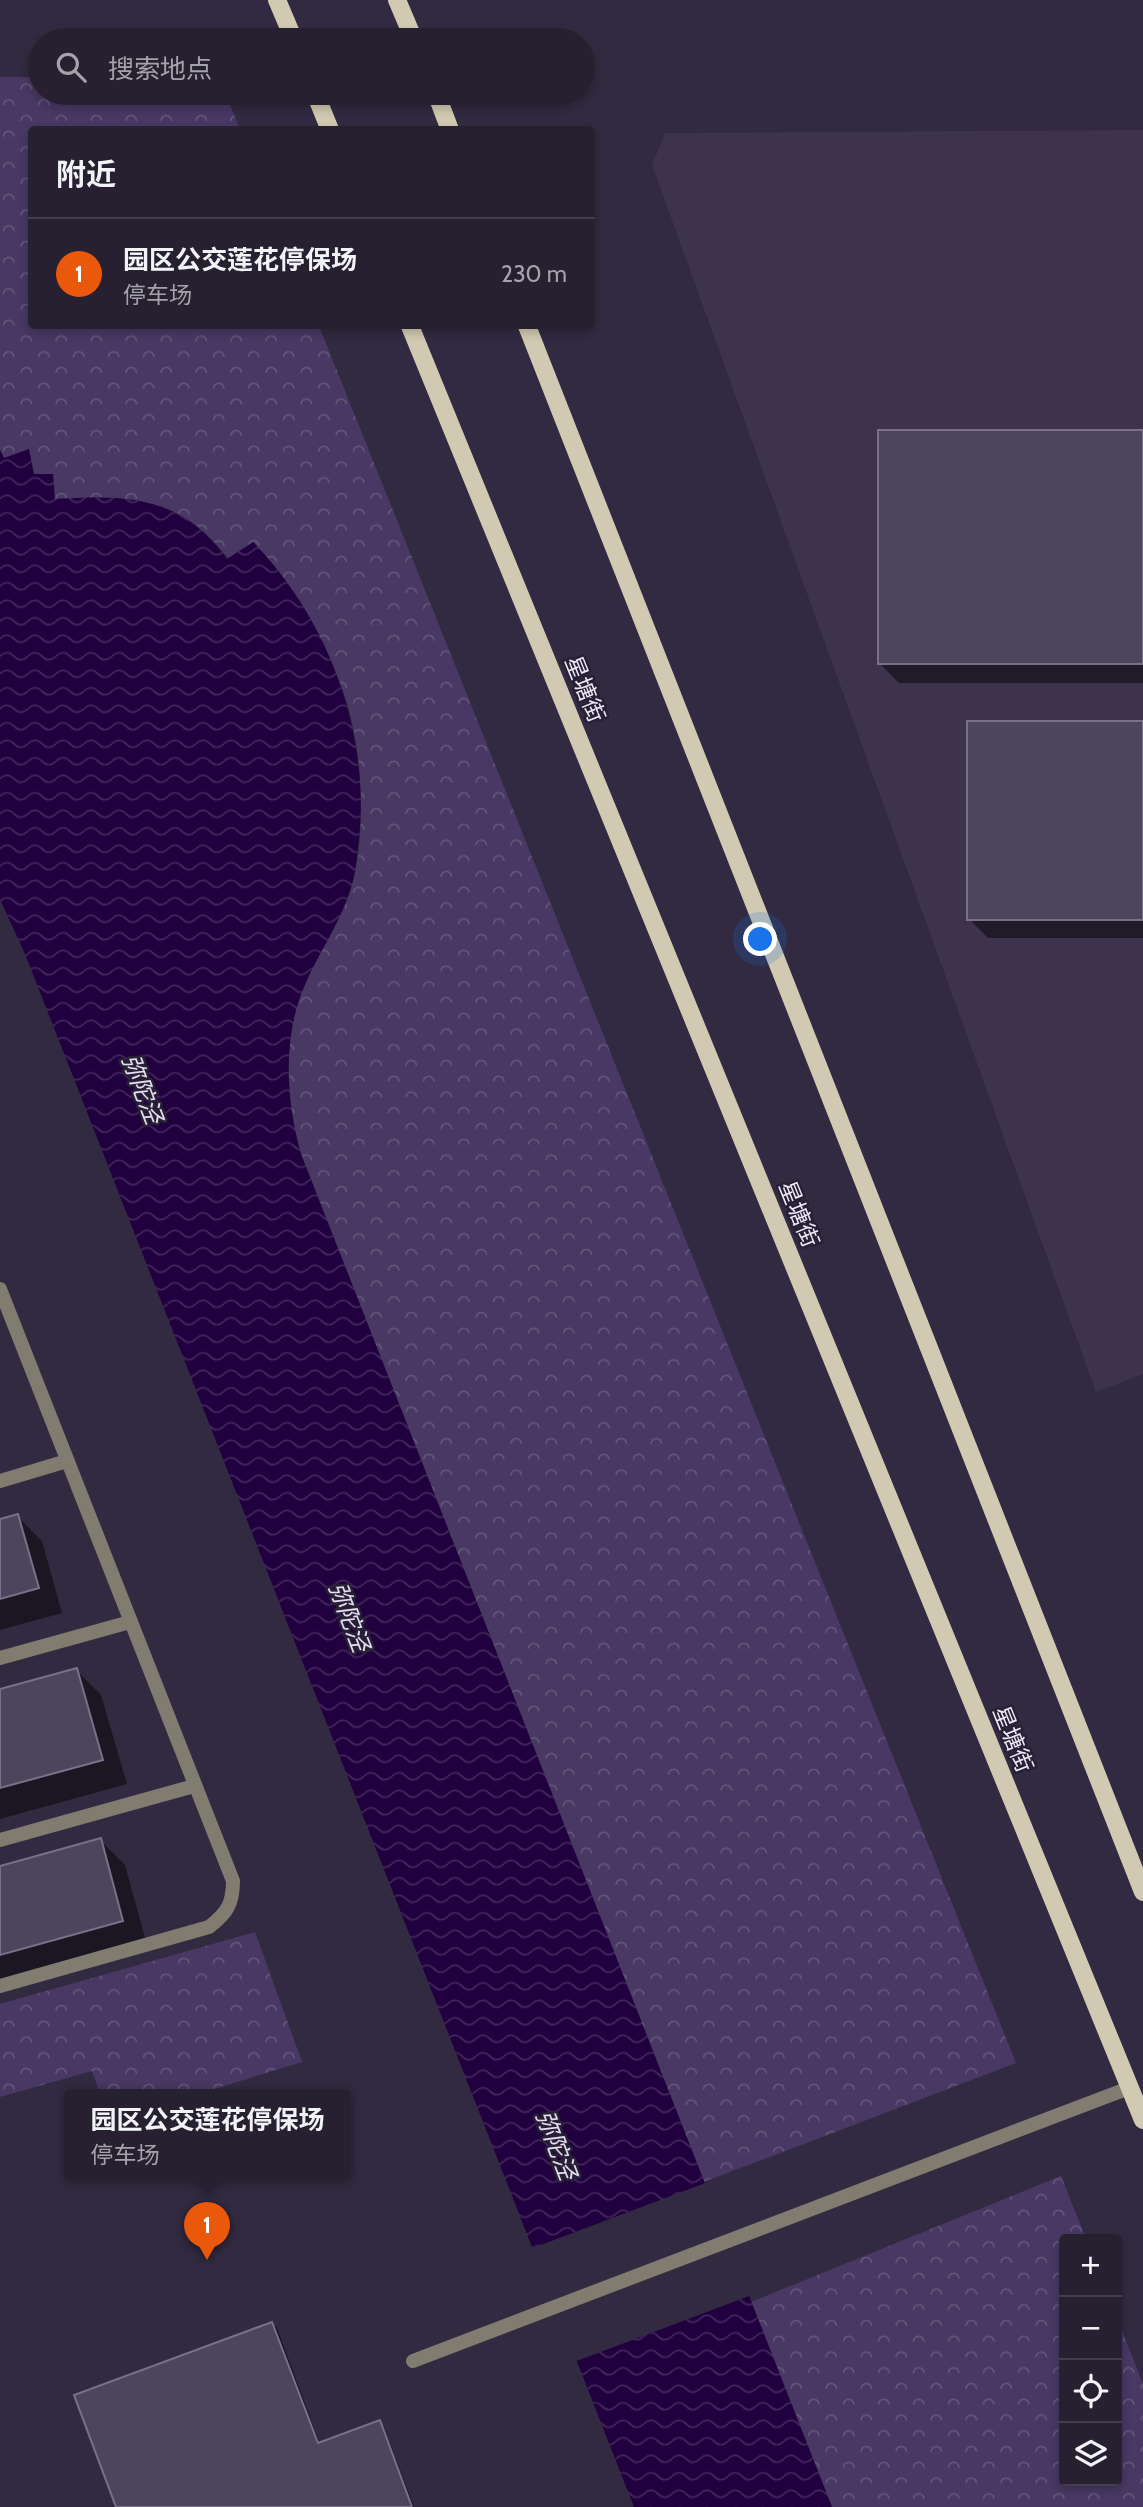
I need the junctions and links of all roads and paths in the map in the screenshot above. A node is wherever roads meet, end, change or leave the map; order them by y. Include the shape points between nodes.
1 (277, 0) edge
2 (397, 0) edge
3 (289, 28) edge
4 (409, 28) edge
5 (320, 105) edge
6 (441, 105) edge
7 (328, 126) edge
8 (448, 126) edge
9 (411, 329) edge
10 (528, 329) edge
11 (0, 1289) edge
12 (67, 1461) junction
13 (0, 1481) edge
14 (130, 1622) junction
15 (0, 1658) edge
16 (194, 1786) junction
17 (0, 1840) edge
18 (1143, 1892) edge
19 (0, 1986) edge
20 (1129, 2088) junction
21 (1143, 2120) edge
22 (412, 2361) dead end

1 - 3 main road
2 - 4 main road
5 - 7 main road
6 - 8 main road
9 - 20 main road, 星塘街
10 - 18 main road
11 - 12 street
12 - 13 street
12 - 14 street
14 - 15 street
14 - 16 street
16 - 17 street
16 - 19 street via 233,1881 233,1900 225,1915 209,1927
20 - 21 main road, 星塘街
20 - 22 street

